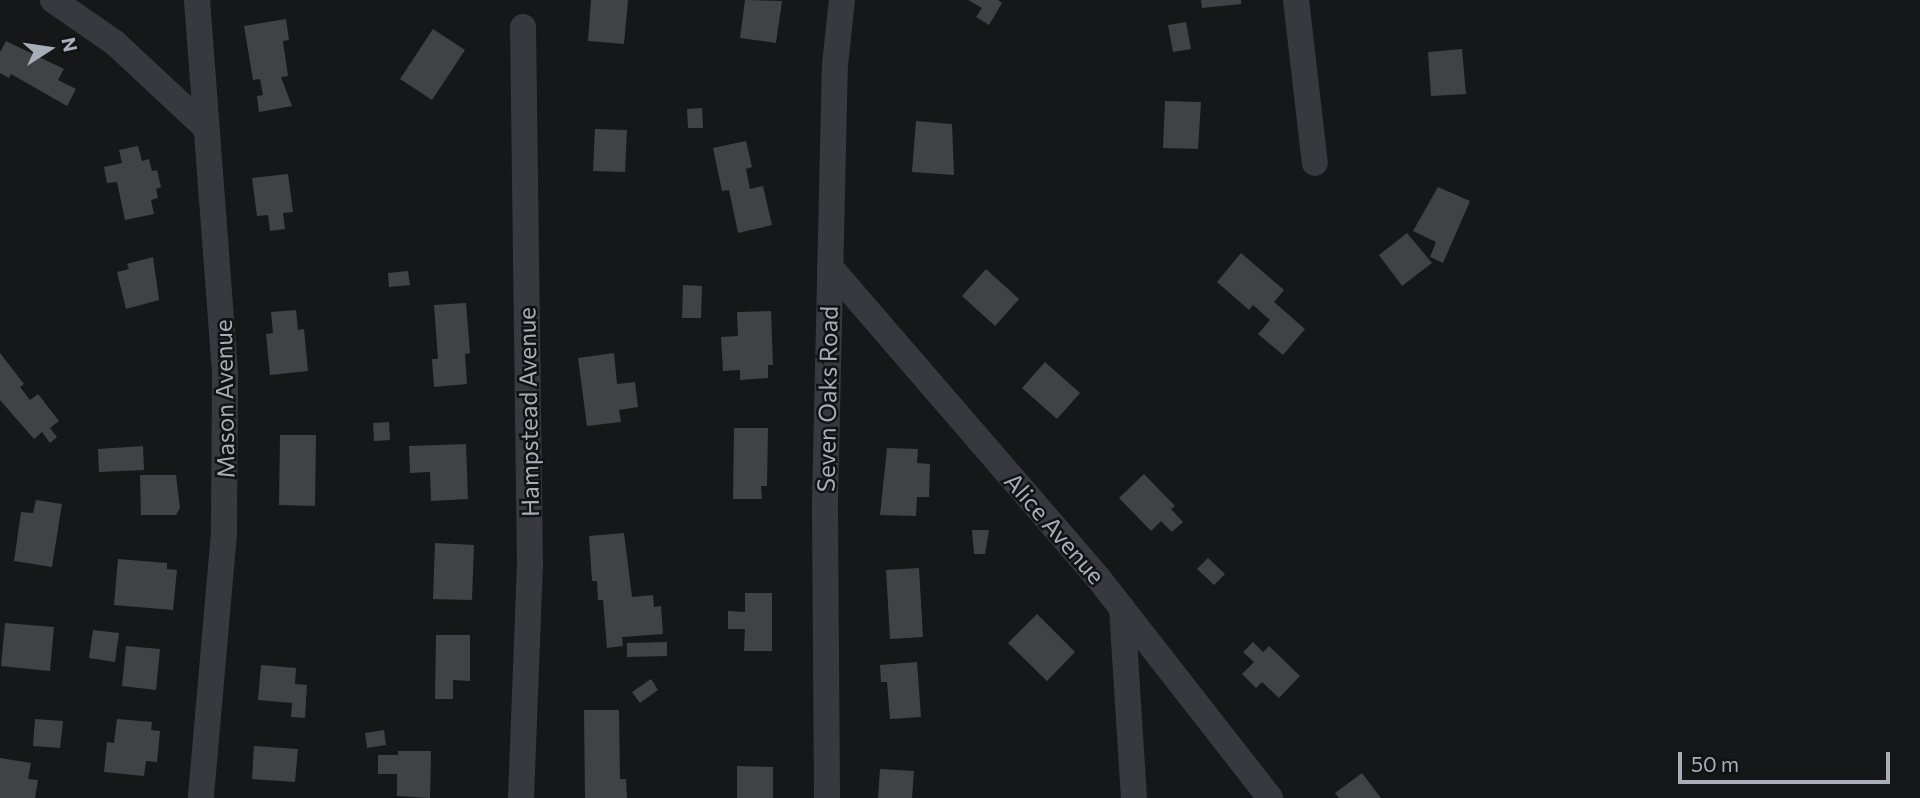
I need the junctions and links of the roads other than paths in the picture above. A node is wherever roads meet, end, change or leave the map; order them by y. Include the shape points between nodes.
1 (53, 0) edge
2 (197, 0) edge
3 (842, 0) edge
4 (1296, 0) edge
5 (523, 27) dead end
6 (204, 126) junction
7 (1315, 163) dead end
8 (830, 267) junction
9 (1122, 608) junction
10 (201, 798) edge
11 (521, 798) edge
12 (827, 798) edge
13 (1134, 798) edge
14 (1269, 798) edge

1 - 6 street via 115,43
2 - 6 street, Mason Avenue
3 - 8 street, Seven Oaks Road via 835,65
4 - 7 street
5 - 11 street, Hampstead Avenue via 530,567
6 - 10 street, Mason Avenue via 220,277 225,489
8 - 9 street, Alice Avenue
8 - 12 street, Seven Oaks Road via 825,500
9 - 13 street
9 - 14 street, Alice Avenue

